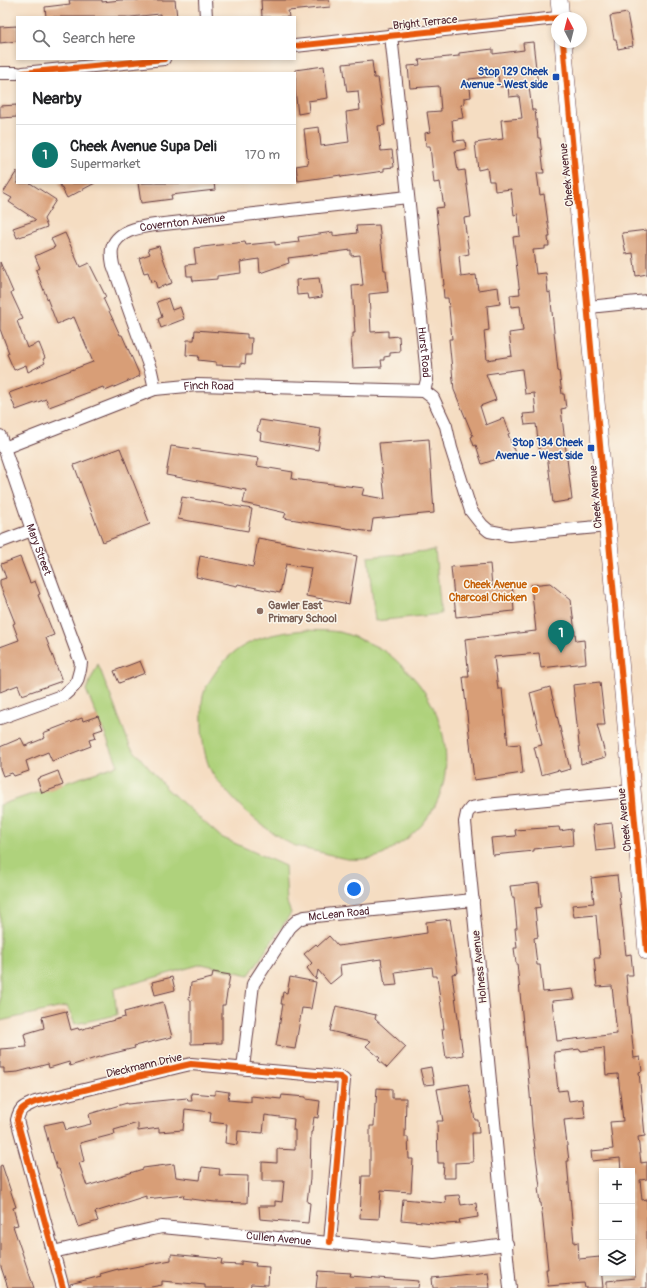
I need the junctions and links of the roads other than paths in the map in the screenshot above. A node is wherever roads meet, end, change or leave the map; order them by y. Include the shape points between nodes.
1 (204, 0) edge
2 (559, 0) edge
3 (560, 12) edge
4 (206, 16) edge
5 (551, 19) edge
6 (391, 36) junction
7 (296, 46) edge
8 (564, 48) edge
9 (154, 60) edge
10 (33, 72) edge
11 (0, 73) edge
12 (16, 73) edge
13 (408, 198) junction
14 (647, 302) edge
15 (589, 307) junction
16 (155, 389) junction
17 (424, 391) junction
18 (0, 436) edge
19 (4, 448) junction
20 (608, 526) junction
21 (32, 530) junction
22 (0, 542) edge
23 (0, 718) edge
24 (631, 791) junction
25 (472, 900) junction
26 (647, 951) edge
27 (243, 1068) junction
28 (330, 1242) junction
29 (507, 1244) junction
30 (53, 1252) junction
31 (63, 1288) edge
32 (510, 1288) edge

1 - 4 street
2 - 3 street
5 - 6 street, Bright Terrace
6 - 7 street, Bright Terrace
6 - 13 street, Hurst Road
8 - 15 street, Cheek Avenue
9 - 10 street
11 - 12 street
13 - 16 street, Covernton Avenue via 154,225 138,228 121,236 112,250 113,266 151,371
13 - 17 street, Hurst Road via 427,380
14 - 15 street
15 - 20 street, Cheek Avenue
16 - 17 street, Finch Road via 198,385
16 - 19 street, Finch Road
17 - 20 street, Hurst Road via 433,398 446,426 471,511 482,526 489,531 510,536
18 - 19 street, Mary Street
19 - 21 street, Mary Street
20 - 24 street, Cheek Avenue
21 - 22 street
21 - 23 street, Mary Street via 81,663 80,670 74,686 64,695
24 - 25 street, Holness Avenue via 471,808 467,813 466,822
24 - 26 street, Cheek Avenue
25 - 27 street, McLean Road via 305,916 299,919 290,927 253,984
25 - 29 street, Holness Avenue
27 - 28 street, Dieckmann Drive via 340,1077 344,1080
27 - 30 street, Dieckmann Drive via 191,1064 35,1102 22,1108 18,1120
28 - 29 street, Cullen Avenue via 434,1253
28 - 30 street, Cullen Avenue via 162,1227
29 - 32 street, Holness Avenue
30 - 31 street, Dieckmann Drive

